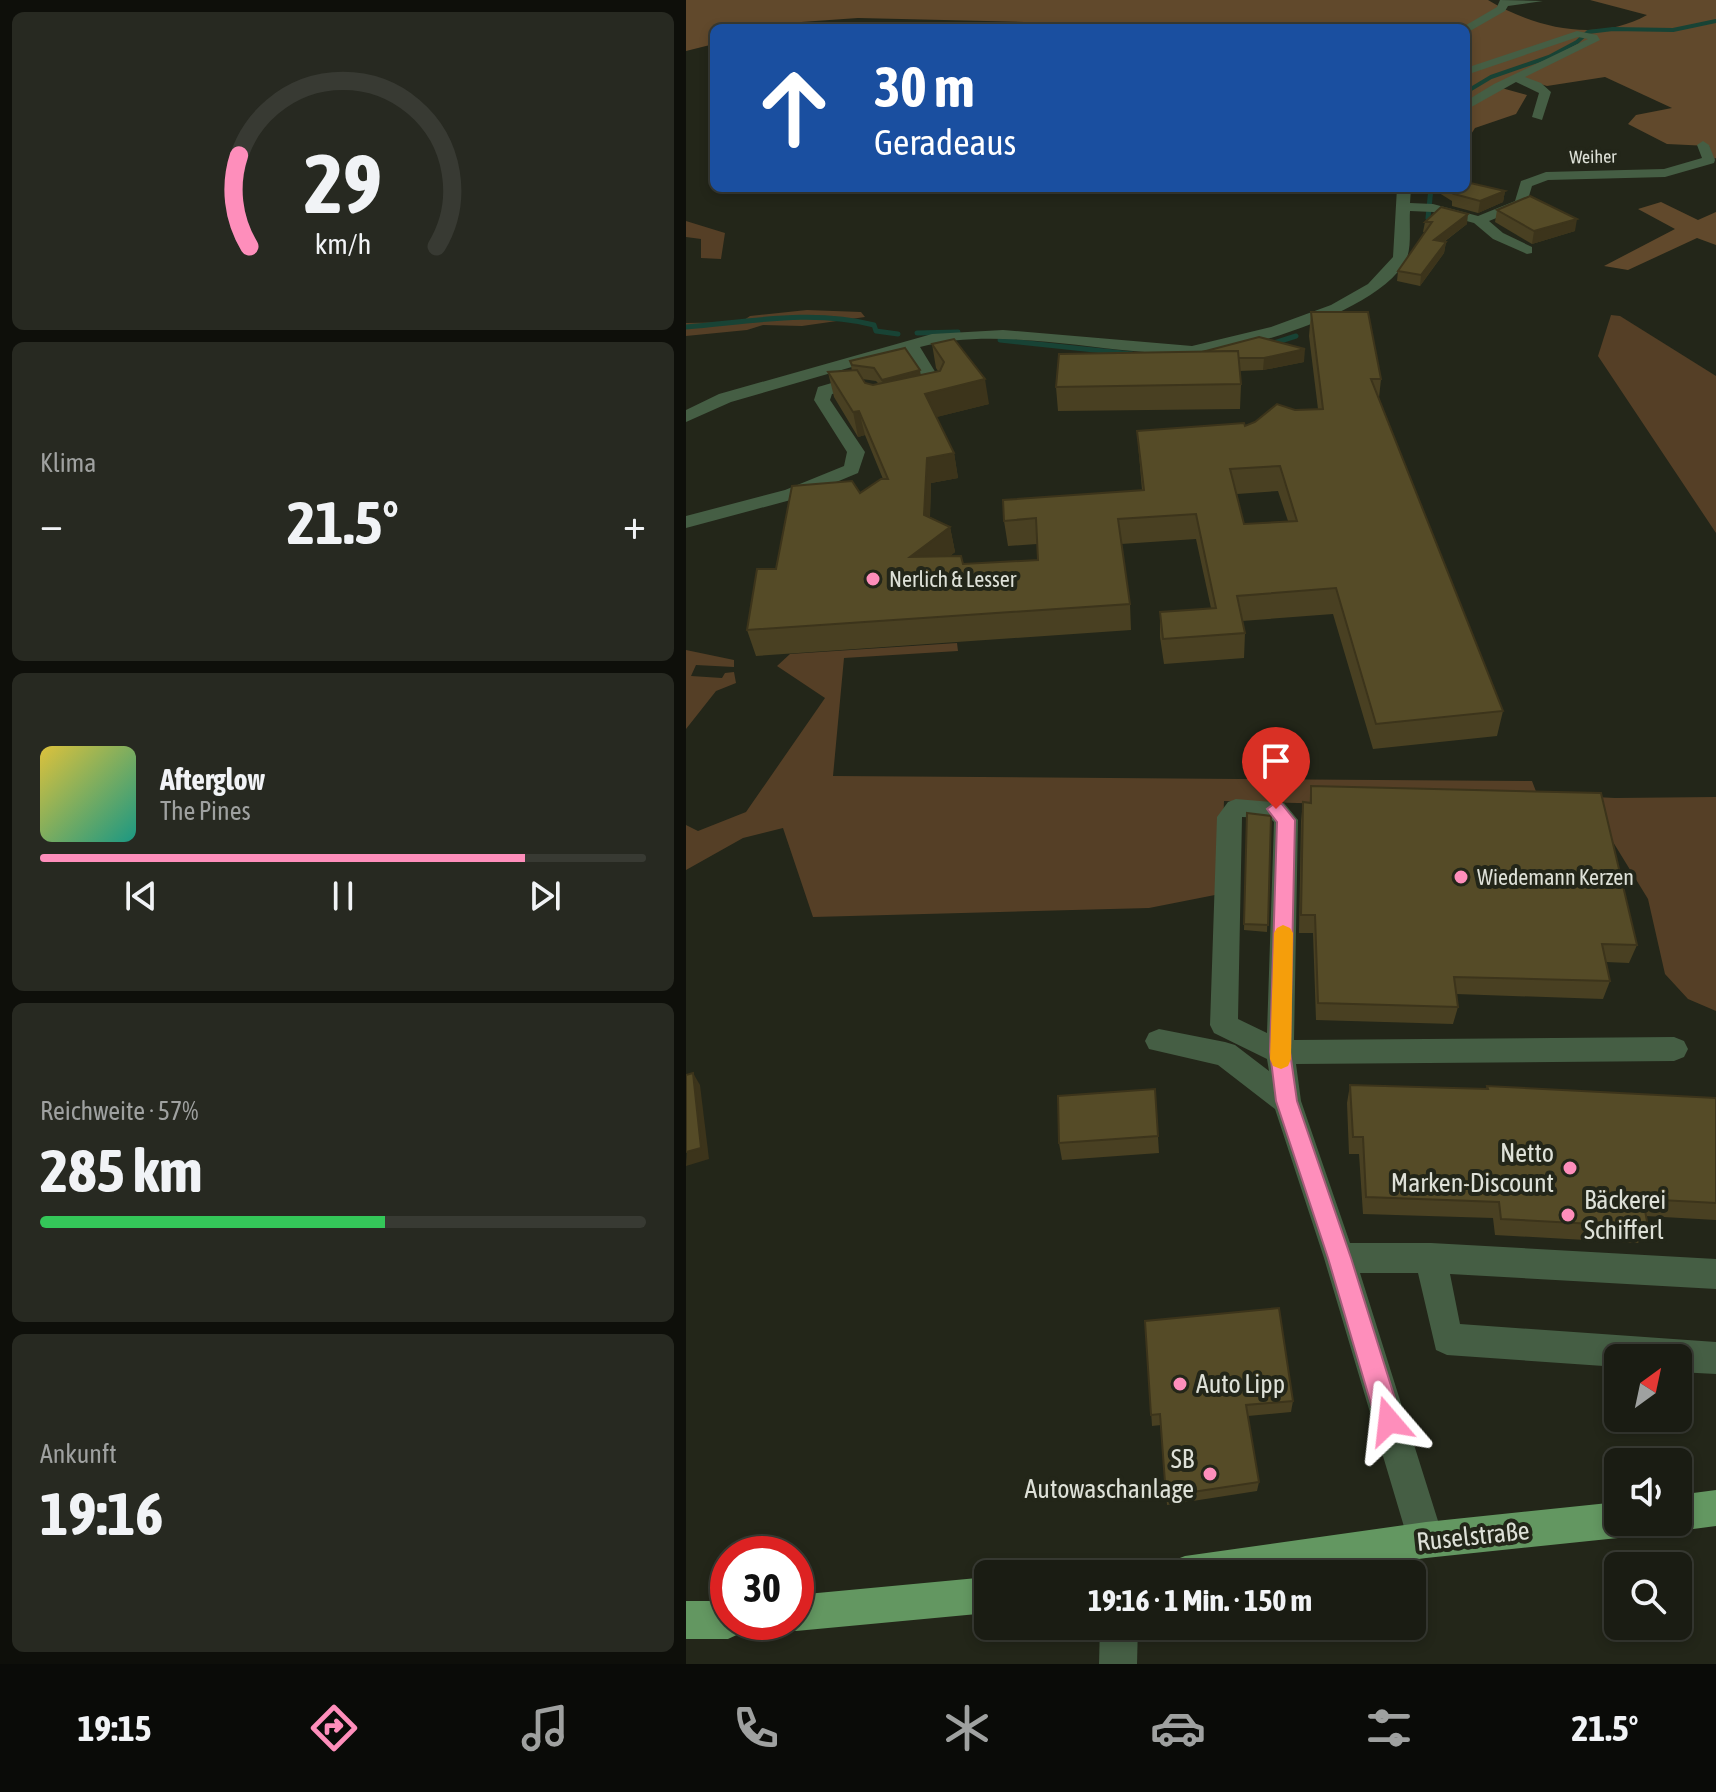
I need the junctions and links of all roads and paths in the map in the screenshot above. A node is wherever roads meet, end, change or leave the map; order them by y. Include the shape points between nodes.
1 (1538, 1) edge
2 (1503, 4) edge
3 (1470, 26) edge
4 (1470, 71) edge
5 (1515, 78) junction
6 (1470, 104) edge
7 (1538, 117) dead end
8 (1703, 145) dead end
9 (1404, 192) edge
10 (1402, 207) junction
11 (1479, 220) junction
12 (1527, 250) dead end
13 (911, 345) junction
14 (874, 395) edge
15 (908, 395) edge
16 (686, 417) edge
17 (686, 496) edge
18 (686, 514) edge
19 (686, 522) edge
20 (1159, 1041) dead end
21 (1674, 1049) dead end
22 (1280, 1052) junction
23 (1287, 1101) junction
24 (1340, 1258) junction
25 (1431, 1258) junction
26 (1716, 1274) edge
27 (1716, 1358) edge
28 (1716, 1508) edge
29 (1692, 1511) edge
30 (1604, 1521) edge
31 (1426, 1540) junction
32 (1284, 1560) edge
33 (974, 1596) edge
34 (814, 1611) edge
35 (686, 1620) edge
36 (710, 1620) edge
37 (1119, 1640) edge
38 (1118, 1664) edge

1 - 2 street
2 - 3 street
4 - 5 street via 1577,34 1595,40
5 - 6 street
5 - 7 street via 1545,92
8 - 11 street, Weiher via 1709,160 1665,173 1546,176 1526,184 1521,203
9 - 10 street
10 - 11 street
10 - 13 street via 1400,258 1373,287 1276,331 1192,351 1003,335
11 - 12 street
13 - 15 street via 937,388
13 - 16 street via 725,398
14 - 19 street via 870,388 852,385 824,391 822,400 856,452 852,469 766,502
17 - 18 street
20 - 23 street via 1225,1054
21 - 22 street
22 - 22 street via 1286,820 1276,809 1236,808 1229,817 1224,1025
22 - 23 street
23 - 24 street
24 - 25 street
24 - 31 street
25 - 26 street
25 - 27 street via 1447,1339
28 - 29 main road
30 - 31 main road, Ruselstraße
31 - 32 main road, Ruselstraße
33 - 34 main road
35 - 36 main road
37 - 38 street

